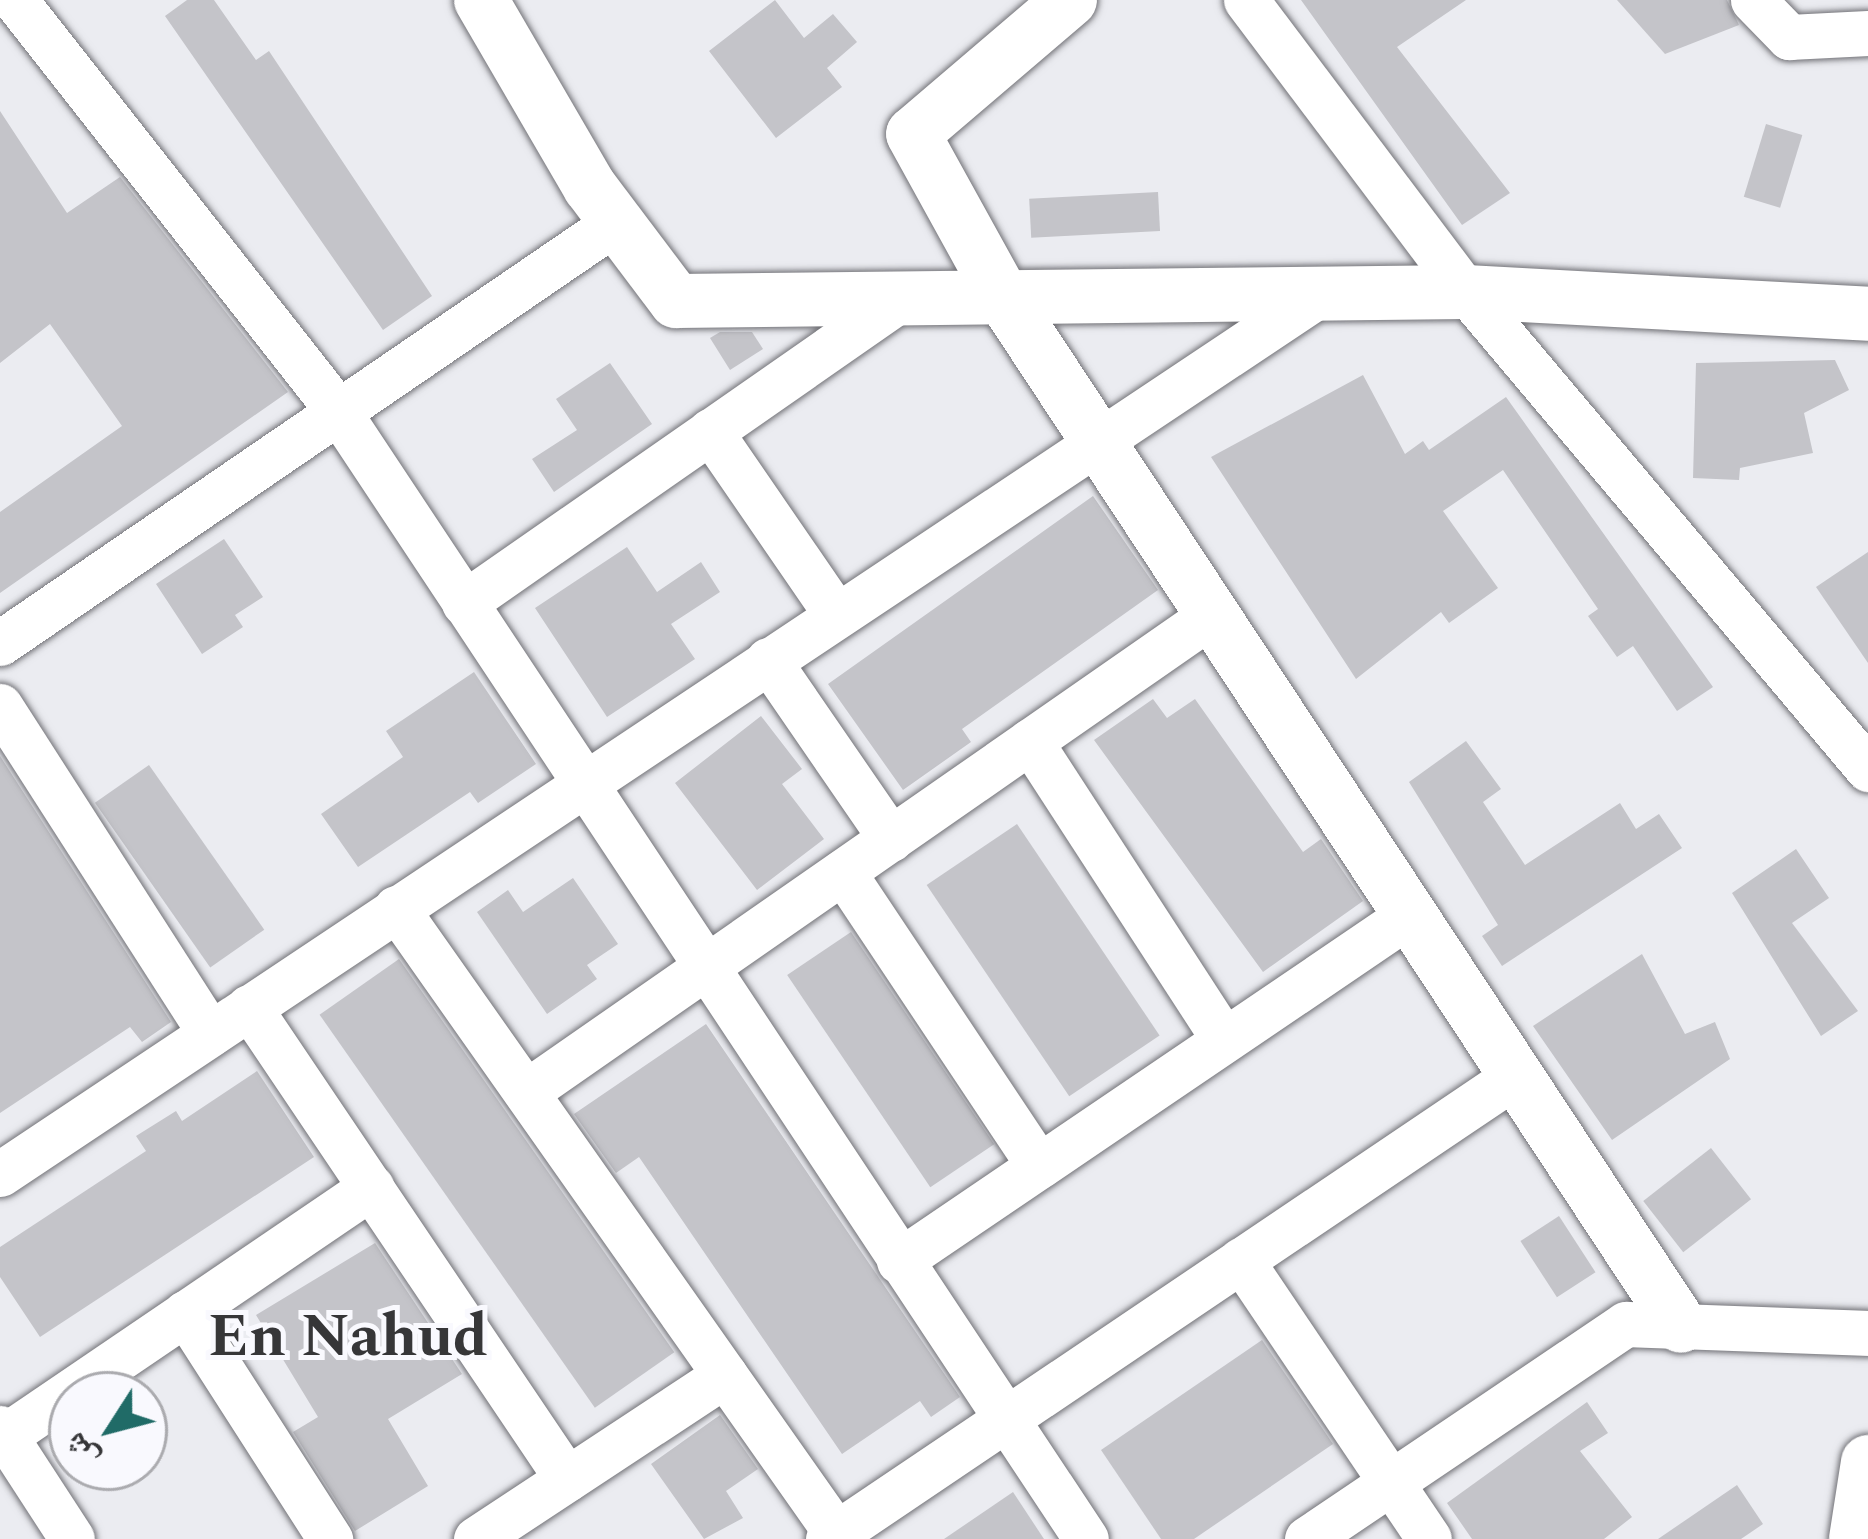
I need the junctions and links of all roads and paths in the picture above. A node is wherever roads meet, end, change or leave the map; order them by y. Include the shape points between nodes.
1 (15, 0) edge
2 (481, 0) edge
3 (1070, 0) edge
4 (1246, 0) edge
5 (1753, 0) edge
6 (1868, 33) edge
7 (616, 222) junction
8 (1466, 292) junction
9 (1320, 294) junction
10 (1003, 297) junction
11 (902, 298) junction
12 (1868, 314) edge
13 (338, 411) junction
14 (710, 431) junction
15 (1096, 439) junction
16 (464, 603) junction
17 (836, 614) junction
18 (1213, 614) junction
19 (0, 643) edge
20 (768, 659) junction
21 (0, 706) edge
22 (1030, 742) junction
23 (1868, 769) edge
24 (581, 784) junction
25 (891, 838) junction
26 (843, 872) junction
27 (396, 908) junction
28 (1412, 913) junction
29 (703, 969) junction
30 (249, 1007) junction
31 (211, 1033) junction
32 (1224, 1040) junction
33 (1518, 1074) junction
34 (526, 1093) junction
35 (1039, 1166) junction
36 (0, 1174) edge
37 (371, 1187) junction
38 (1241, 1260) junction
39 (899, 1261) junction
40 (184, 1313) junction
41 (1681, 1326) junction
42 (1868, 1333) edge
43 (725, 1375) junction
44 (1004, 1417) junction
45 (3, 1432) edge
46 (1868, 1462) edge
47 (567, 1479) junction
48 (1393, 1480) junction
49 (832, 1536) edge
50 (72, 1539) edge
51 (330, 1539) edge
52 (476, 1539) edge
53 (1086, 1539) edge
54 (1307, 1539) edge
55 (1429, 1539) edge
56 (1856, 1539) edge

1 - 13 street
2 - 7 street
3 - 10 street via 913,134
4 - 8 street
5 - 6 street via 1789,37
7 - 11 street via 676,301
7 - 13 street
8 - 9 street
8 - 12 street
8 - 23 street
9 - 10 street
9 - 15 street
10 - 11 street
10 - 15 street
11 - 14 street
13 - 16 street
13 - 19 street
14 - 16 street
14 - 17 street
15 - 17 street
15 - 18 street
16 - 24 street
17 - 20 street
18 - 22 street
18 - 28 street
20 - 24 street
20 - 25 street
21 - 31 street
22 - 25 street
22 - 32 street
24 - 27 street
24 - 29 street
25 - 26 street
26 - 29 street
26 - 35 street
27 - 30 street
27 - 34 street
28 - 32 street
28 - 33 street
29 - 34 street
29 - 39 street
30 - 31 street
30 - 37 street
31 - 36 street
32 - 35 street
33 - 38 street
33 - 41 street
34 - 43 street
35 - 39 street
37 - 40 street
37 - 47 street
38 - 44 street
38 - 48 street
39 - 44 street
40 - 45 street
40 - 51 street
41 - 42 street
41 - 48 street via 1626,1324
43 - 47 street
43 - 49 street
44 - 49 street
44 - 53 street
45 - 50 street
46 - 56 street
47 - 52 street
48 - 54 street
48 - 55 street

